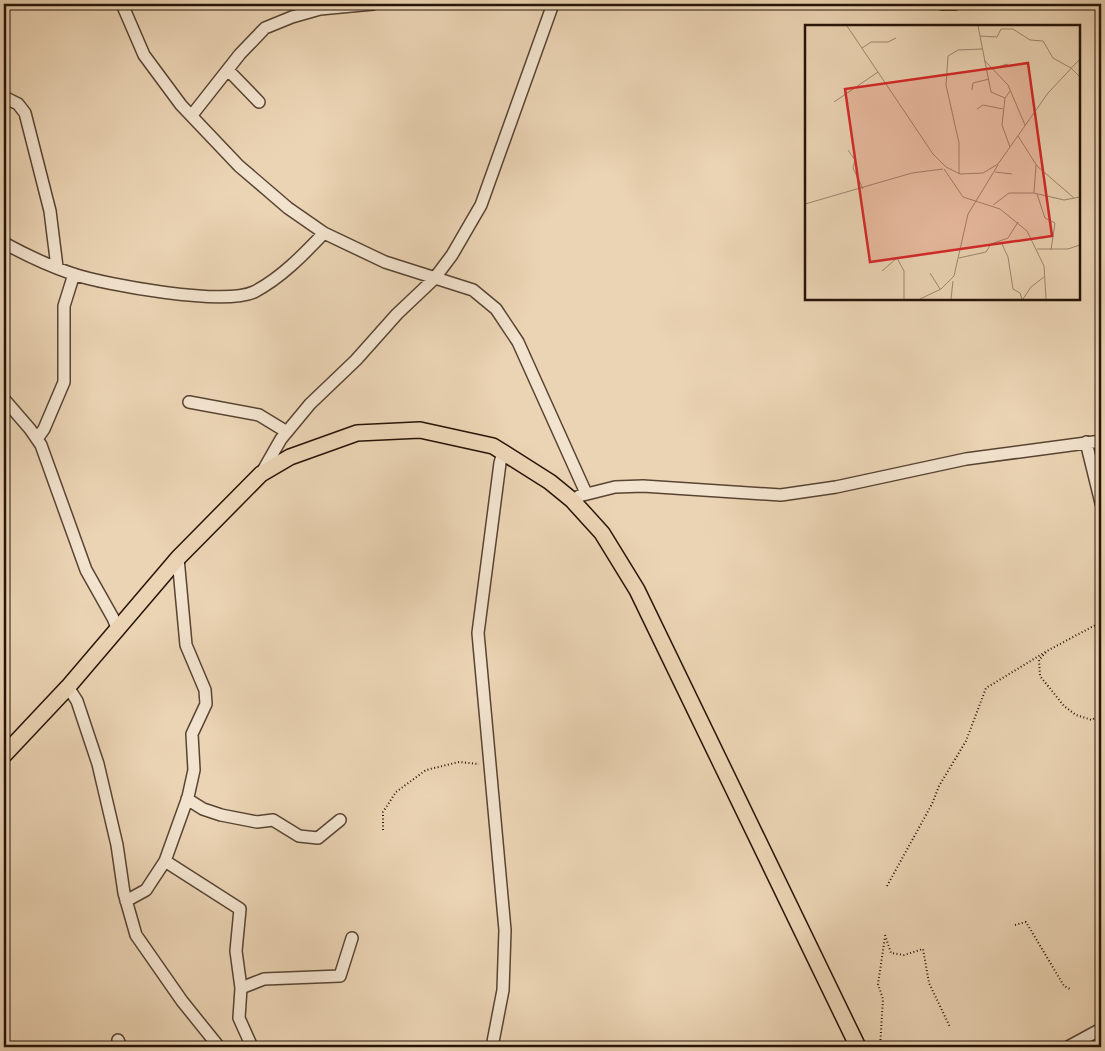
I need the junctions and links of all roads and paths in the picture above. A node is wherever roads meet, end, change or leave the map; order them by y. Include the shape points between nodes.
1 (122, 4) edge
2 (373, 4) edge
3 (554, 4) edge
4 (942, 4) edge
5 (955, 4) edge
6 (308, 8) edge
7 (228, 70) junction
8 (4, 97) edge
9 (260, 102) dead end
10 (192, 114) junction
11 (324, 233) junction
12 (4, 243) edge
13 (57, 267) junction
14 (74, 274) junction
15 (434, 279) junction
16 (4, 399) edge
17 (189, 402) dead end
18 (287, 432) junction
19 (37, 439) junction
20 (1101, 441) edge
21 (1086, 442) junction
22 (504, 452) junction
23 (261, 474) junction
24 (586, 493) junction
25 (572, 500) junction
26 (1101, 503) edge
27 (178, 558) junction
28 (1101, 622) edge
29 (117, 628) junction
30 (1047, 651) junction
31 (68, 687) junction
32 (1101, 714) edge
33 (4, 755) edge
34 (488, 765) junction
35 (187, 800) junction
36 (340, 820) dead end
37 (383, 830) dead end
38 (165, 861) junction
39 (886, 886) dead end
40 (126, 900) junction
41 (1015, 925) dead end
42 (352, 938) dead end
43 (242, 988) junction
44 (1070, 989) dead end
45 (950, 1027) dead end
46 (1101, 1029) edge
47 (216, 1046) edge
48 (252, 1047) edge
49 (492, 1047) edge
50 (858, 1047) edge
51 (880, 1047) edge
52 (1068, 1047) edge

1 - 10 street via 144,55
2 - 6 street
3 - 15 street via 481,205
4 - 5 street
6 - 7 street via 265,28
7 - 9 street
7 - 10 street
8 - 13 street via 18,104 25,113 50,211
10 - 11 street via 238,166
11 - 14 street via 284,272 252,292 219,297 177,294
11 - 15 street via 385,262
12 - 13 street
13 - 14 street
14 - 19 street via 64,306 64,382
15 - 18 street via 310,404
15 - 24 street via 454,282 473,290 496,309 518,342
16 - 19 street
17 - 18 street via 259,415
18 - 23 street
19 - 29 street via 86,570
20 - 21 street
21 - 24 street via 966,459 836,487 781,495 643,486
21 - 26 street
22 - 23 main road via 493,446 420,430 357,432 290,457
22 - 25 main road
22 - 34 street via 478,633
23 - 27 main road
24 - 25 street
25 - 50 main road via 602,533 637,590
27 - 29 main road
27 - 35 street via 186,645 205,690 206,704 192,734 194,770
28 - 30 path
29 - 31 main road
30 - 32 path via 1039,660 1040,676 1064,706 1076,715 1092,720
30 - 39 path via 986,688 966,741
31 - 33 main road
31 - 40 street via 77,701 98,764
34 - 37 path via 460,762 426,770 396,792 383,812
34 - 49 street via 505,930 503,990
35 - 36 street via 221,815 257,822 273,820 299,836 318,838
35 - 38 street
38 - 40 street via 146,890
38 - 43 street via 240,909 236,951
40 - 47 street via 136,935
41 - 44 path via 1026,922 1064,986
42 - 43 street via 340,976 264,979
43 - 48 street via 239,1018
45 - 51 path via 930,983 923,949 904,955 891,953 885,935 878,984 883,999
46 - 52 street

